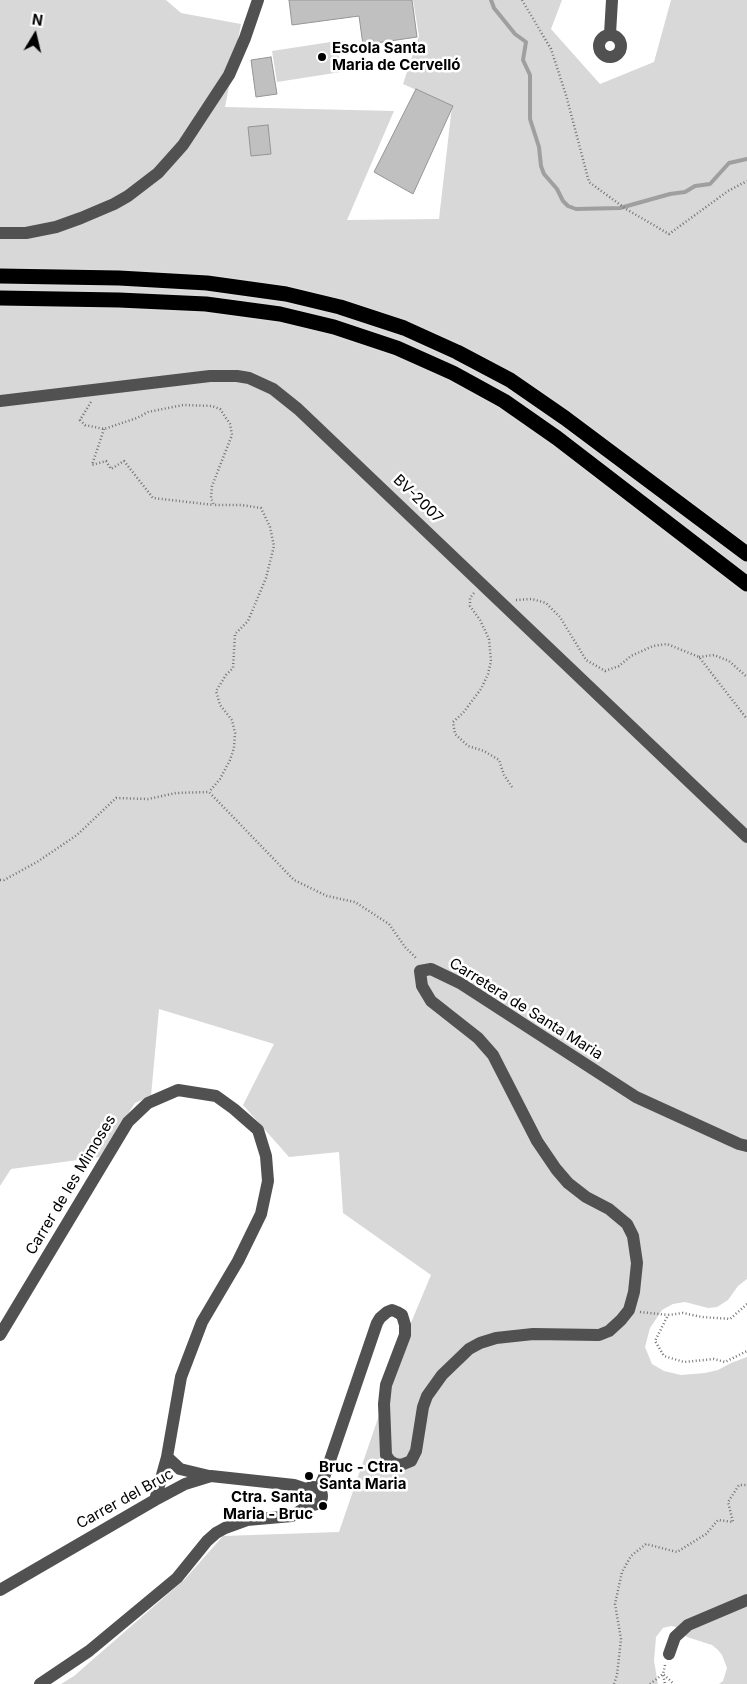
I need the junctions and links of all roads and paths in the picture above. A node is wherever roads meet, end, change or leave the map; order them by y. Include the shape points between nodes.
1 (258, 0) edge
2 (522, 0) edge
3 (612, 0) edge
4 (610, 34) dead end
5 (747, 181) edge
6 (0, 233) edge
7 (0, 276) edge
8 (0, 298) edge
9 (92, 395) dead end
10 (0, 401) edge
11 (104, 429) junction
12 (214, 505) junction
13 (747, 554) edge
14 (480, 584) junction
15 (747, 584) edge
16 (502, 605) junction
17 (699, 657) junction
18 (747, 677) edge
19 (747, 719) edge
20 (512, 787) dead end
21 (209, 792) junction
22 (747, 837) edge
23 (0, 880) edge
24 (427, 969) junction
25 (747, 1146) edge
26 (747, 1304) edge
27 (629, 1310) junction
28 (668, 1315) junction
29 (0, 1335) edge
30 (747, 1351) edge
31 (167, 1457) junction
32 (211, 1476) junction
33 (747, 1485) edge
34 (313, 1489) junction
35 (155, 1500) junction
36 (0, 1590) edge
37 (747, 1600) edge
38 (669, 1654) joint
39 (662, 1674) junction
40 (40, 1684) edge
41 (614, 1684) edge
42 (650, 1684) edge
43 (665, 1684) edge
44 (674, 1684) edge

1 - 6 street via 229,74 183,145 158,173 128,196 81,218 32,232
2 - 5 path via 551,49 589,182 669,234
3 - 4 street
7 - 13 highway via 207,283 286,294 404,328 510,380
8 - 15 highway via 215,305 280,314 334,327 397,348 453,372 504,401
9 - 11 path via 91,403 80,420 85,425
10 - 14 street, BV-2007 via 210,376 237,376 261,382 298,409
11 - 12 path via 92,465 106,461 111,469 124,461 153,498
11 - 12 path via 148,412 183,405 220,409 230,424 232,434 212,486
12 - 21 path via 260,508 270,527 274,546 266,578 248,621 235,634 233,668 216,691 220,705 232,720 234,748 220,779
14 - 16 street, BV-2007
14 - 20 path via 470,598 470,606 489,639 490,668 481,689 453,722 455,734 468,746 499,760
16 - 17 path via 519,599 546,603 560,618 586,660 605,670 619,666 631,656 653,646 667,644
16 - 22 street, BV-2007
17 - 18 path via 714,655 729,661
17 - 19 path
21 - 23 path via 176,793 148,799 116,798 78,835 37,862
21 - 24 path via 294,880 328,896 356,902 390,924 405,947
24 - 25 street, Carretera de Santa Maria via 460,983 636,1097
24 - 27 street, Carretera de Santa Maria via 420,971 422,986 431,1001 478,1038 493,1055 537,1141 556,1169 586,1197 609,1208 627,1224 637,1264
26 - 28 path via 730,1319 683,1313
27 - 28 path
27 - 34 street via 609,1331 599,1336 533,1334 496,1338 469,1349 442,1375 427,1396 416,1451 410,1461 402,1465 390,1461 386,1455 384,1404 386,1385 405,1335 405,1325 402,1315 392,1310 387,1312 377,1323 326,1472
28 - 30 path via 655,1341 664,1356 684,1362 714,1359 725,1362
29 - 31 street, Carrer de les Mimoses via 128,1122 148,1103 178,1090 216,1096 234,1109 258,1130 266,1156 268,1181 261,1214 202,1322 181,1377
31 - 32 street via 180,1469
31 - 35 street, Carrer de les Mimoses
32 - 34 street, Carrer del Bruc
32 - 35 street, Carrer del Bruc via 185,1484
33 - 41 path via 739,1485 728,1502 733,1522 718,1520 706,1534 677,1552 646,1544 631,1556 622,1572 615,1604 621,1640
34 - 40 street via 304,1498 308,1504 292,1516 247,1520 216,1534 177,1578 76,1661
35 - 36 street, Carrer del Bruc
37 - 38 street via 688,1625 675,1638
38 - 39 path
39 - 42 path
39 - 43 path
39 - 44 path

